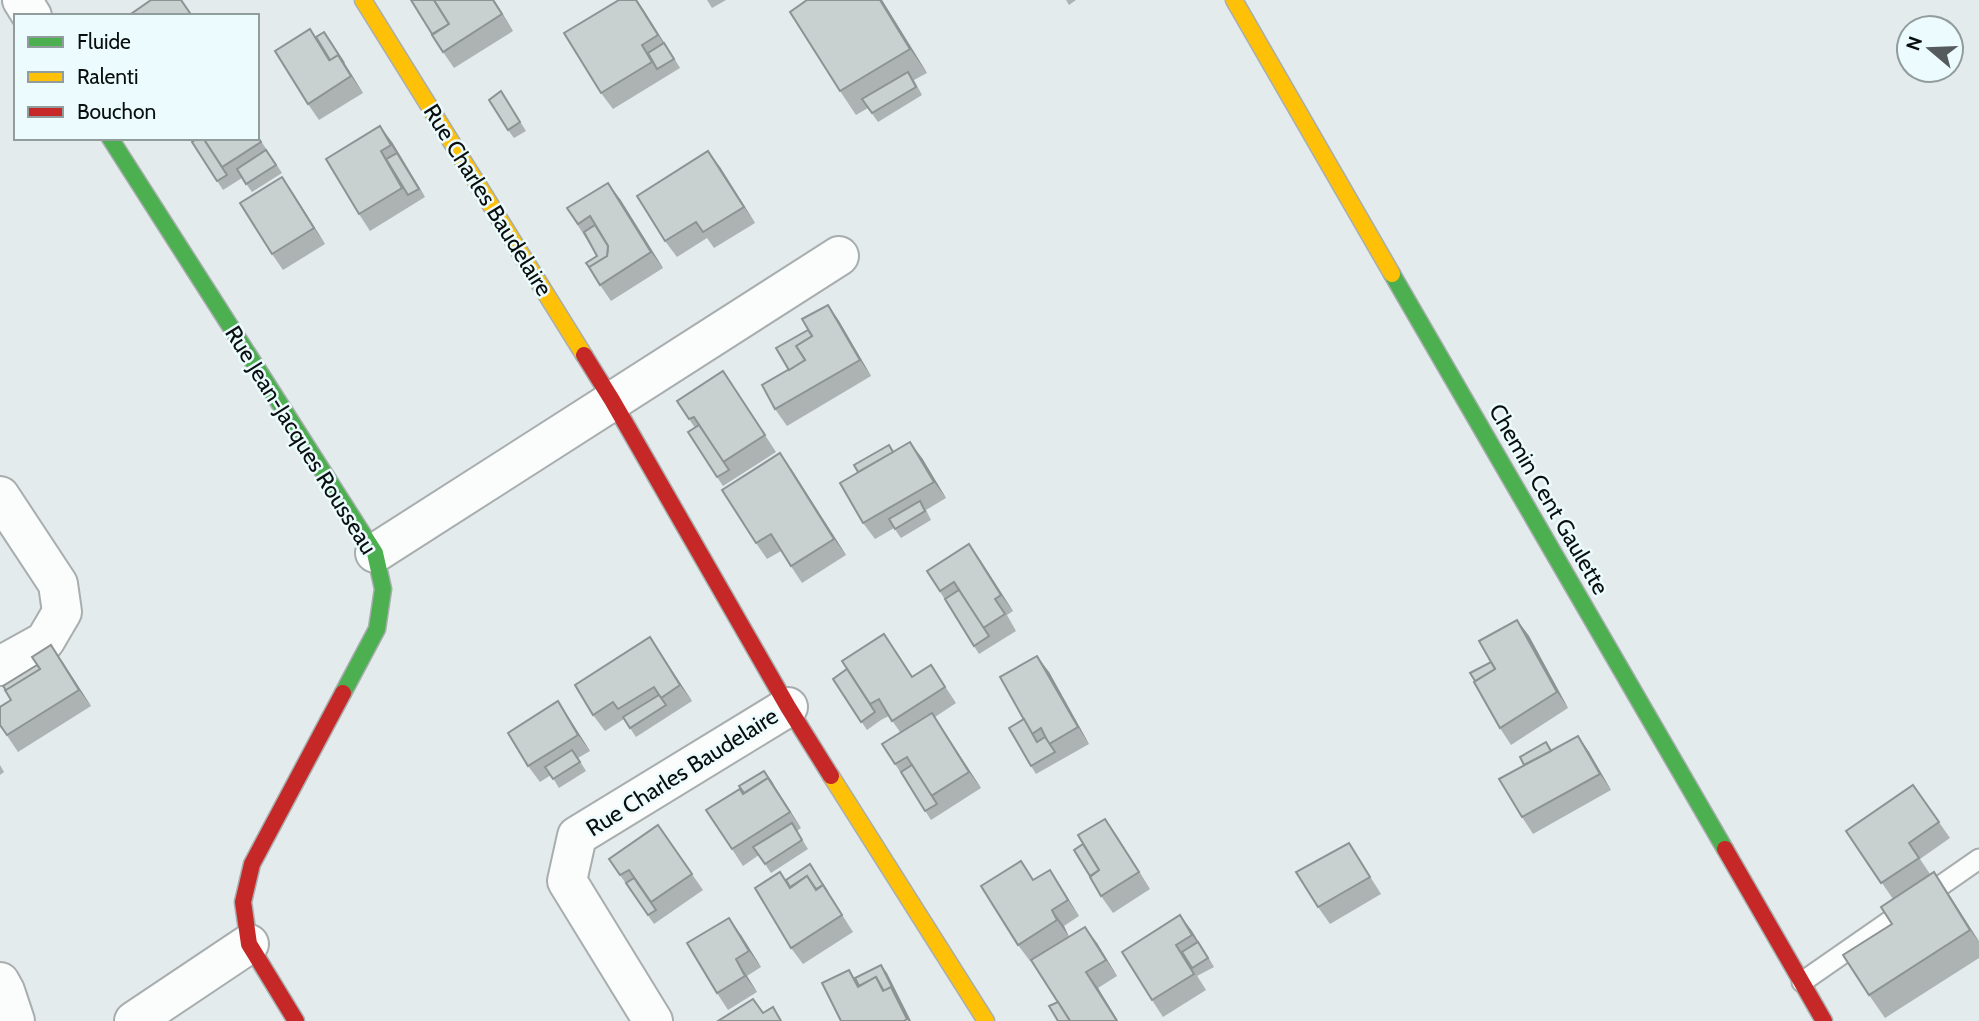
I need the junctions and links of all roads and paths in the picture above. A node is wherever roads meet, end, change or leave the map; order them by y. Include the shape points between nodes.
1 (363, 0) edge
2 (1234, 0) edge
3 (111, 140) edge
4 (839, 257) dead end
5 (612, 400) junction
6 (0, 496) edge
7 (375, 553) junction
8 (0, 666) edge
9 (788, 707) junction
10 (1979, 859) edge
11 (249, 944) junction
12 (0, 982) edge
13 (1802, 982) junction
14 (15, 1021) edge
15 (134, 1021) edge
16 (296, 1021) edge
17 (653, 1021) edge
18 (986, 1021) edge
19 (1824, 1021) edge

1 - 5 street, Rue Charles Baudelaire
2 - 13 street, Chemin Cent Gaulette
3 - 7 street, Rue Jean-Jacques Rousseau
4 - 5 street
5 - 7 street
5 - 9 street, Rue Charles Baudelaire
6 - 8 street via 58,584 62,612 45,641
7 - 11 street, Rue Jean-Jacques Rousseau via 383,589 377,629 252,864 243,902
9 - 17 street, Rue Charles Baudelaire via 578,836 567,881
9 - 18 street, Rue Charles Baudelaire
10 - 13 lane
11 - 15 street
11 - 16 street, Rue Jean-Jacques Rousseau
12 - 14 street
13 - 19 street, Chemin Cent Gaulette

